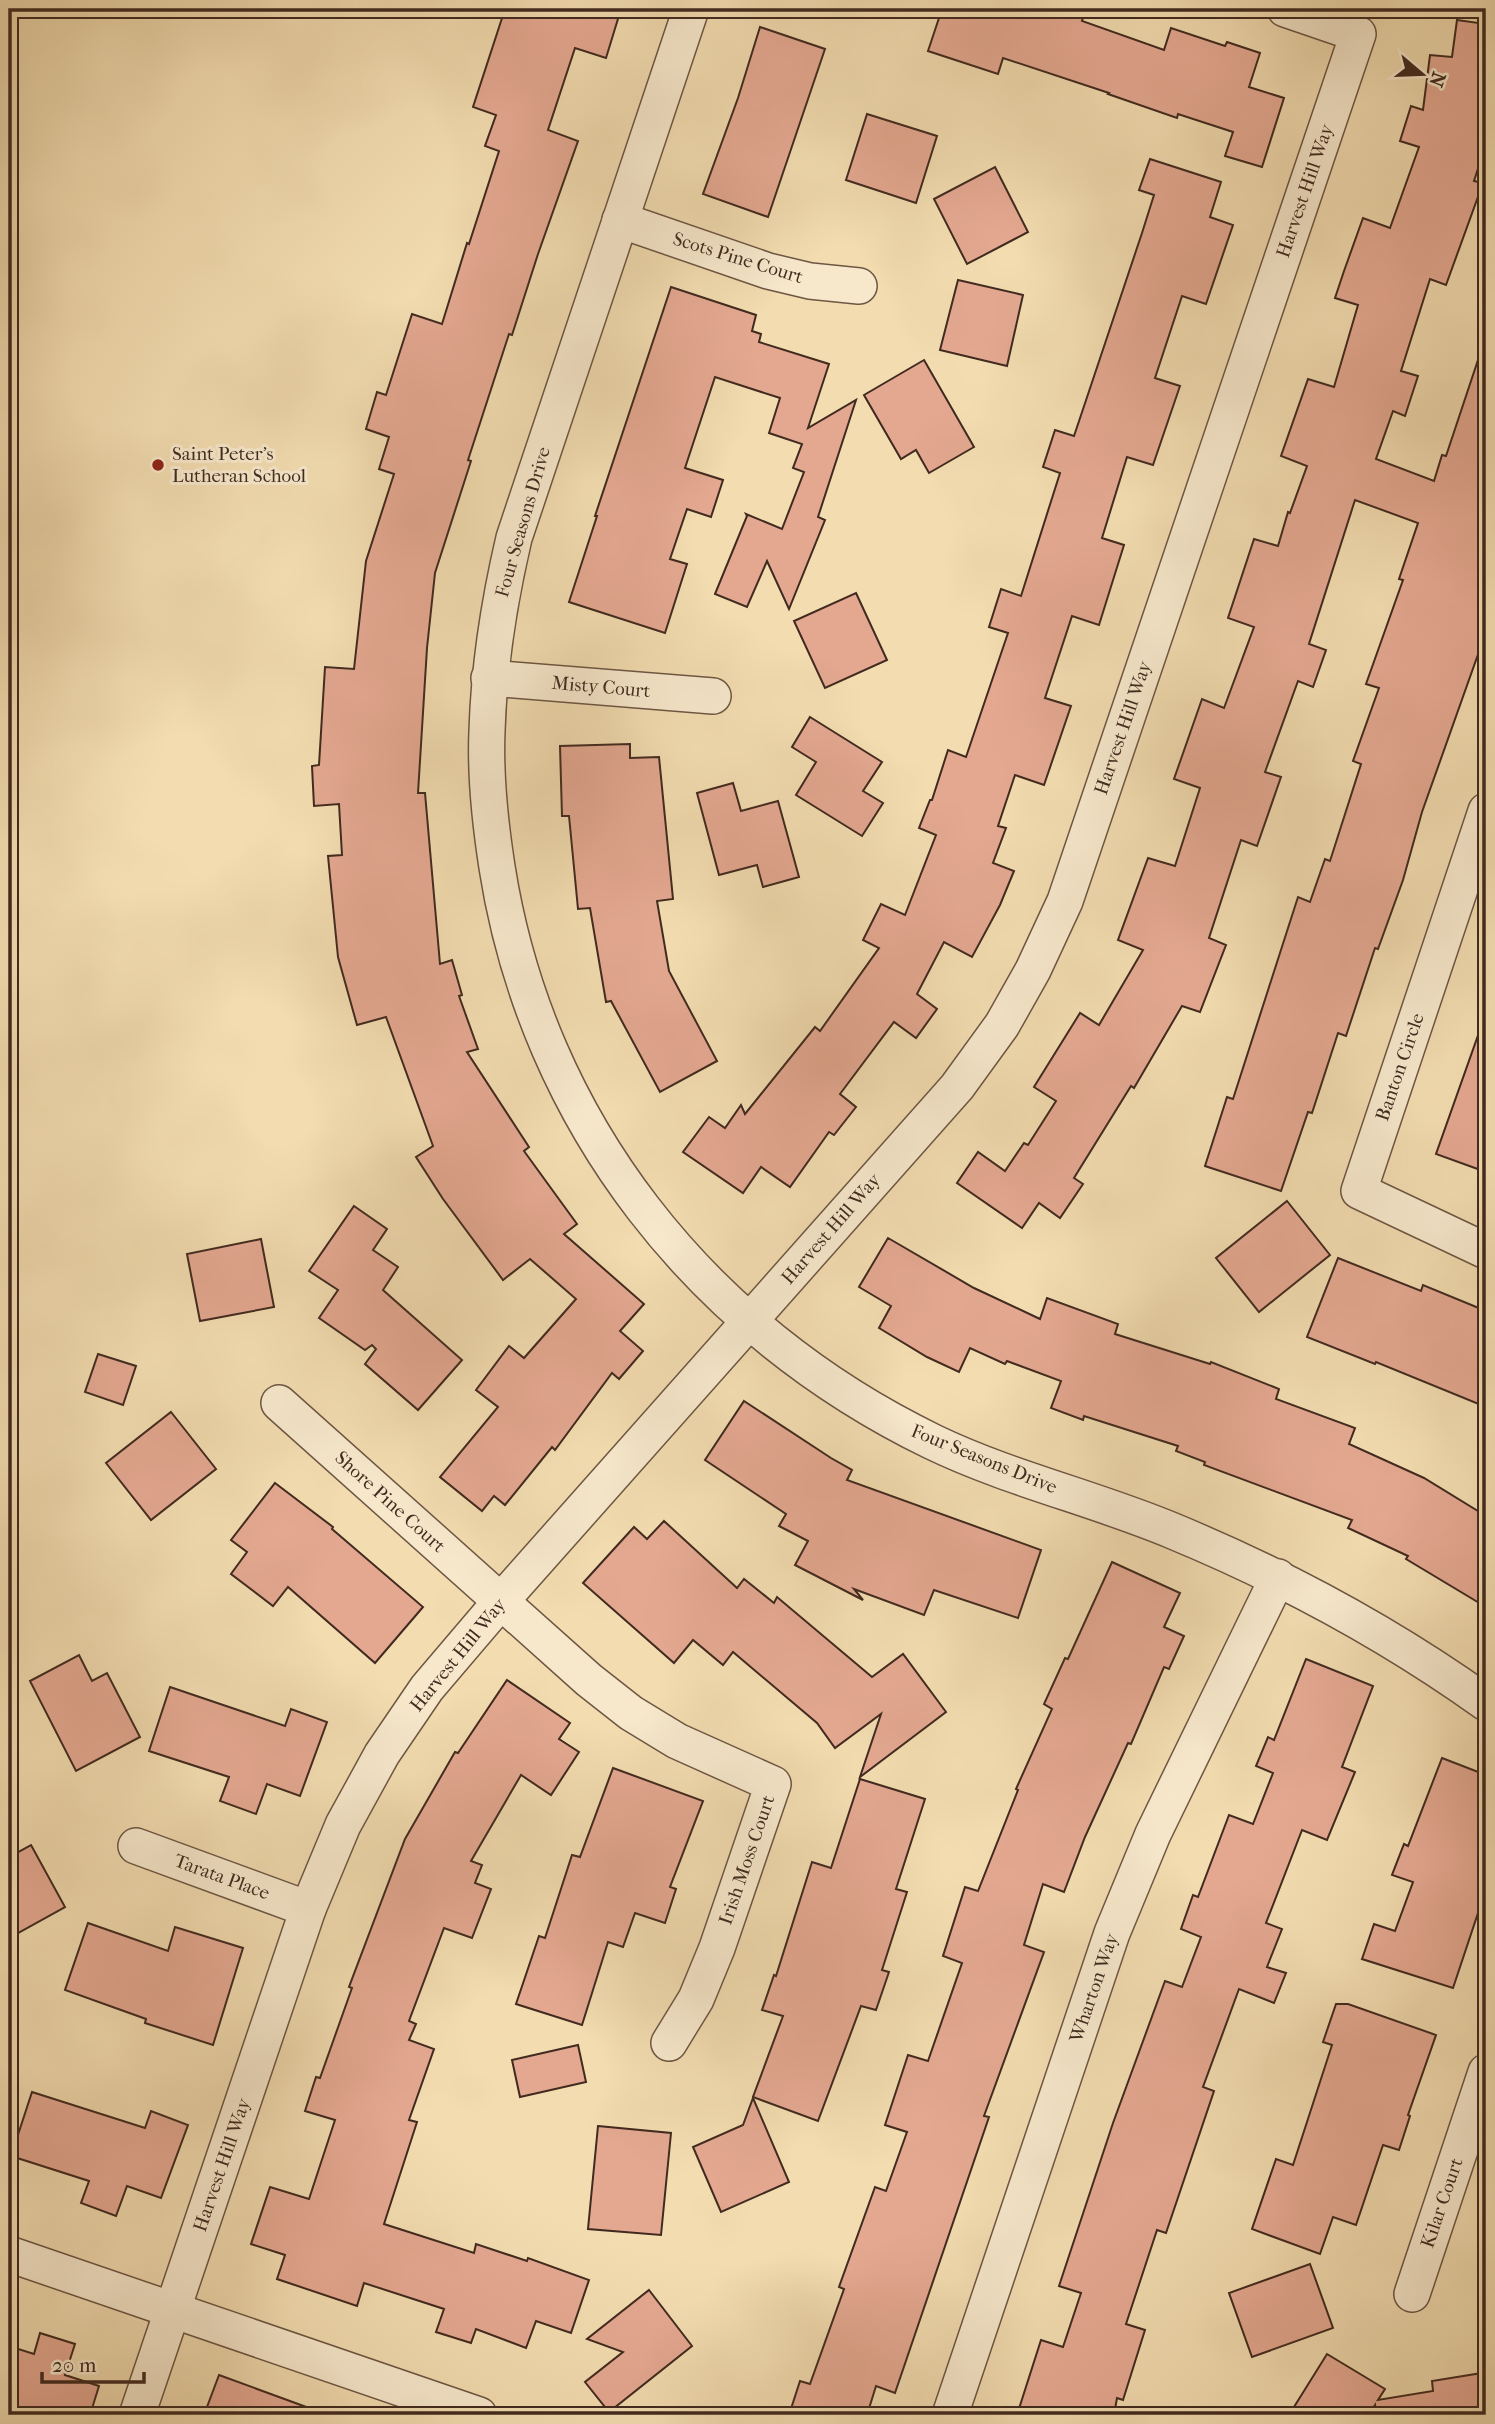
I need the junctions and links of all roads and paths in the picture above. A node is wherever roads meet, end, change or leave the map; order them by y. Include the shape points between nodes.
1 (691, 9) edge
2 (1285, 9) edge
3 (620, 220) junction
4 (859, 286) dead end
5 (489, 678) junction
6 (713, 696) dead end
7 (1486, 811) edge
8 (1486, 1251) edge
9 (749, 1322) junction
10 (279, 1403) dead end
11 (1278, 1577) junction
12 (501, 1601) junction
13 (1486, 1703) edge
14 (136, 1846) dead end
15 (309, 1909) junction
16 (669, 2043) dead end
17 (1486, 2072) edge
18 (9, 2254) edge
19 (1412, 2294) dead end
20 (173, 2310) junction
21 (137, 2415) edge
22 (479, 2415) edge
23 (950, 2415) edge

1 - 3 street, Four Seasons Drive
2 - 9 street, Harvest Hill Way via 1358,34 1065,901 1002,1025 957,1087
3 - 4 street, Scots Pine Court via 768,271
3 - 5 street, Four Seasons Drive via 514,538 499,602
5 - 6 street, Misty Court
5 - 9 street, Four Seasons Drive via 489,817 517,961 539,1025 606,1156 661,1233
7 - 8 street, Banton Circle via 1359,1191
9 - 11 street, Four Seasons Drive via 852,1400 935,1444 1170,1529
9 - 12 street, Harvest Hill Way
10 - 12 street, Shore Pine Court
11 - 13 street, Four Seasons Drive via 1371,1627
11 - 23 street, Wharton Way via 1153,1834 1112,1933
12 - 15 street, Harvest Hill Way via 427,1688 382,1754 343,1825
12 - 16 street, Irish Moss Court via 631,1713 677,1741 773,1784 717,1948 696,1999
14 - 15 street, Tarata Place
15 - 20 street, Harvest Hill Way
17 - 19 street, Kilar Court
18 - 20 street
20 - 21 street, Harvest Hill Way
20 - 22 street

